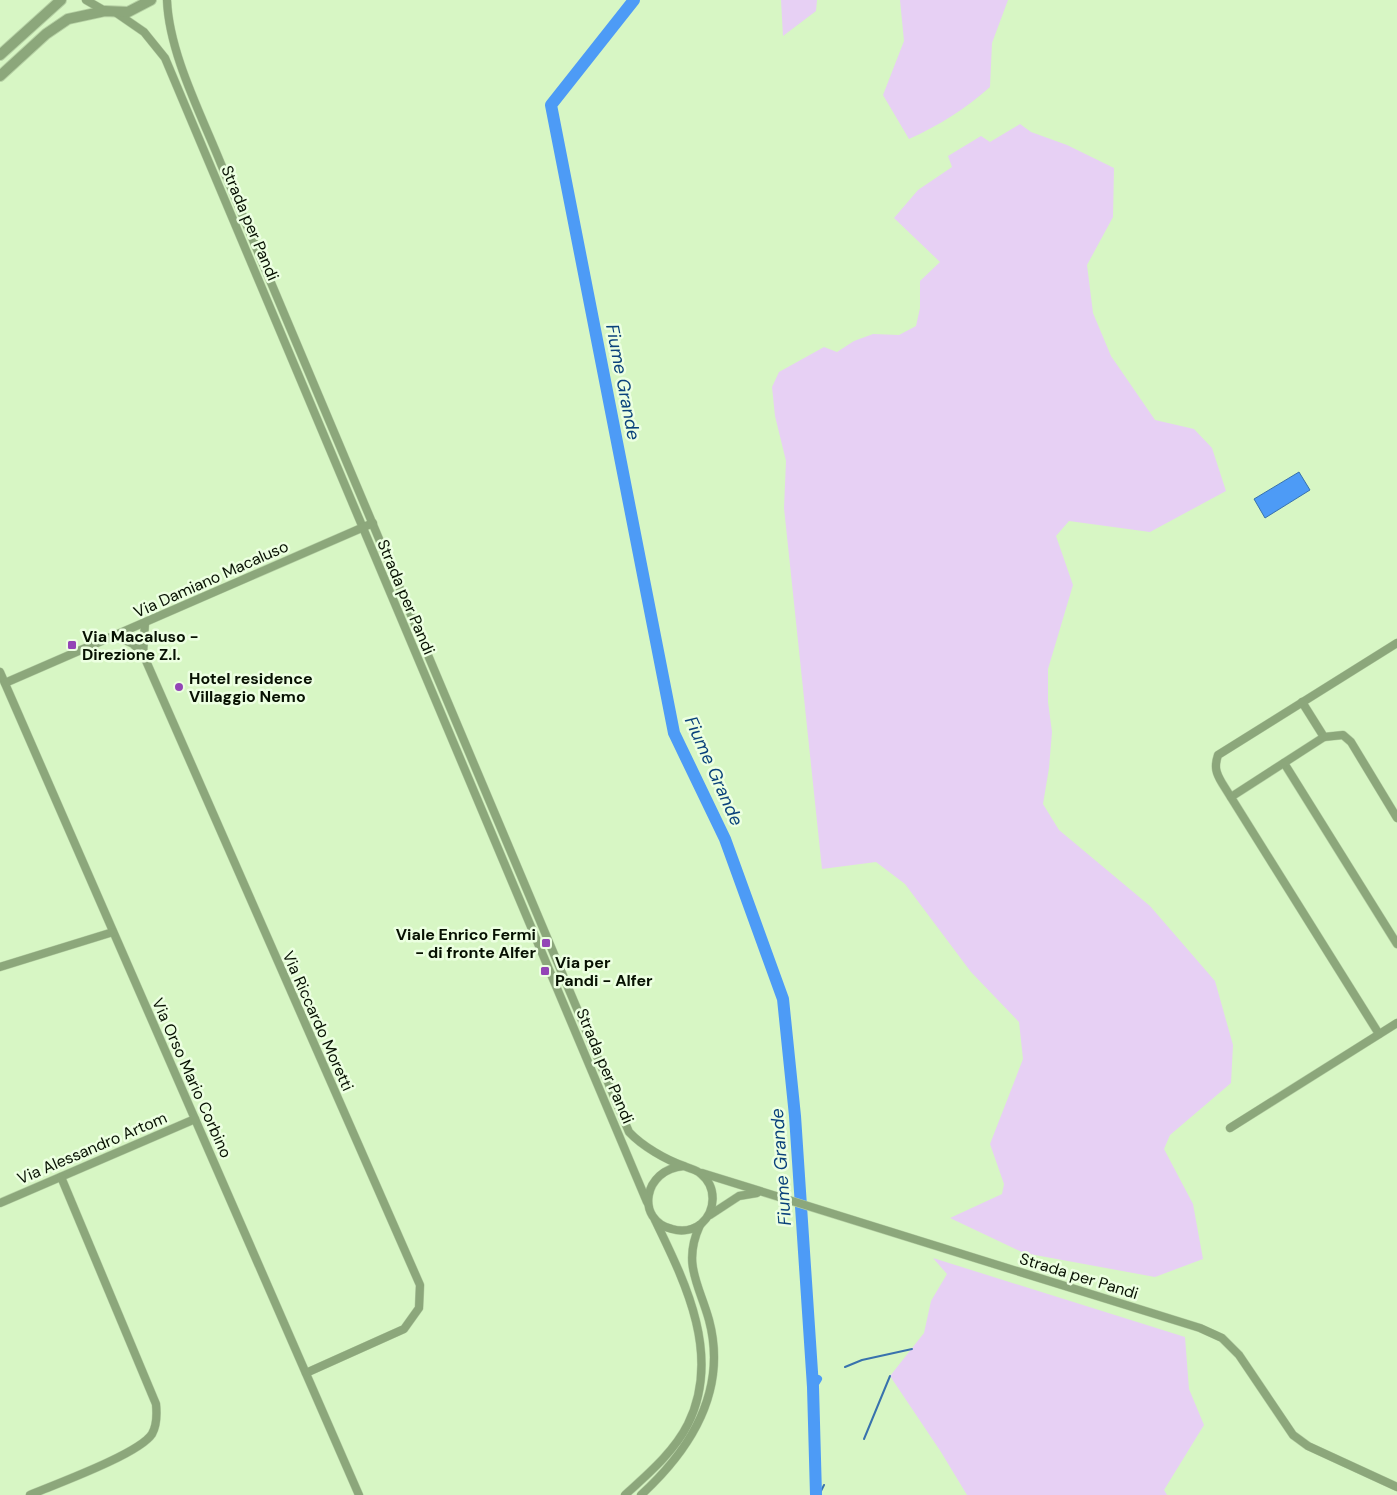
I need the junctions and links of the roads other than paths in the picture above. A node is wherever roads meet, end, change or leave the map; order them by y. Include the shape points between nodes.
1 (56, 0) edge
2 (61, 0) edge
3 (86, 0) edge
4 (152, 0) edge
5 (167, 0) edge
6 (48, 11) junction
7 (110, 11) junction
8 (0, 55) edge
9 (0, 76) edge
10 (373, 523) junction
11 (362, 528) junction
12 (145, 623) junction
13 (116, 636) junction
14 (1397, 643) edge
15 (142, 654) junction
16 (0, 672) edge
17 (5, 684) junction
18 (1302, 702) junction
19 (1324, 737) junction
20 (1284, 763) junction
21 (1231, 797) junction
22 (1397, 818) edge
23 (114, 932) junction
24 (1397, 944) edge
25 (0, 967) edge
26 (1397, 1022) edge
27 (1379, 1034) junction
28 (195, 1119) junction
29 (1230, 1128) dead end
30 (684, 1166) junction
31 (700, 1173) junction
32 (61, 1177) junction
33 (764, 1193) junction
34 (0, 1203) edge
35 (652, 1213) junction
36 (706, 1218) junction
37 (700, 1225) junction
38 (306, 1373) junction
39 (1397, 1487) edge
40 (30, 1495) edge
41 (359, 1495) edge
42 (625, 1495) edge
43 (641, 1495) edge

1 - 6 street
2 - 6 street
3 - 7 street, Strada per Pandi
4 - 7 street via 134,10
5 - 10 street, Strada per Pandi via 168,23 175,48
6 - 8 street
7 - 9 street via 68,19 46,34
7 - 11 street, Strada per Pandi via 144,32 166,58
10 - 11 street, Via Damiano Macaluso
10 - 30 street, Strada per Pandi via 629,1132 636,1140
11 - 12 street, Via Damiano Macaluso
11 - 35 street, Strada per Pandi
12 - 13 street, Via Damiano Macaluso
12 - 15 street, Via Riccardo Moretti
13 - 15 street via 133,644
13 - 17 street, Via Damiano Macaluso
14 - 18 street
15 - 38 street, Via Riccardo Moretti via 420,1285 419,1308 404,1328
16 - 17 street, Via Orso Mario Corbino
17 - 23 street, Via Orso Mario Corbino
18 - 19 street
18 - 21 street via 1218,755 1216,772
19 - 20 street
19 - 22 street via 1343,735 1351,742
20 - 21 street
20 - 24 street
21 - 27 street
23 - 25 street
23 - 28 street, Via Orso Mario Corbino
26 - 27 street
27 - 29 street
28 - 32 street, Via Alessandro Artom
28 - 38 street, Via Orso Mario Corbino
30 - 31 street, Strada per Pandi
30 - 35 street via 674,1167 658,1176 649,1192
31 - 33 street, Strada per Pandi
31 - 36 street via 712,1189 713,1199
32 - 34 street, Via Alessandro Artom
32 - 40 street via 156,1404 155,1427 136,1448
33 - 36 street via 738,1196
33 - 39 street, Strada per Pandi via 1200,1328 1222,1338 1239,1355 1293,1435 1308,1446
35 - 37 street via 667,1228 678,1231
35 - 42 street, Strada per Pandi via 697,1320 702,1346 701,1373 688,1424 670,1450
36 - 37 street
37 - 43 street via 693,1244 691,1265 711,1332 713,1358 709,1394 698,1425 684,1449
38 - 41 street, Via Orso Mario Corbino

